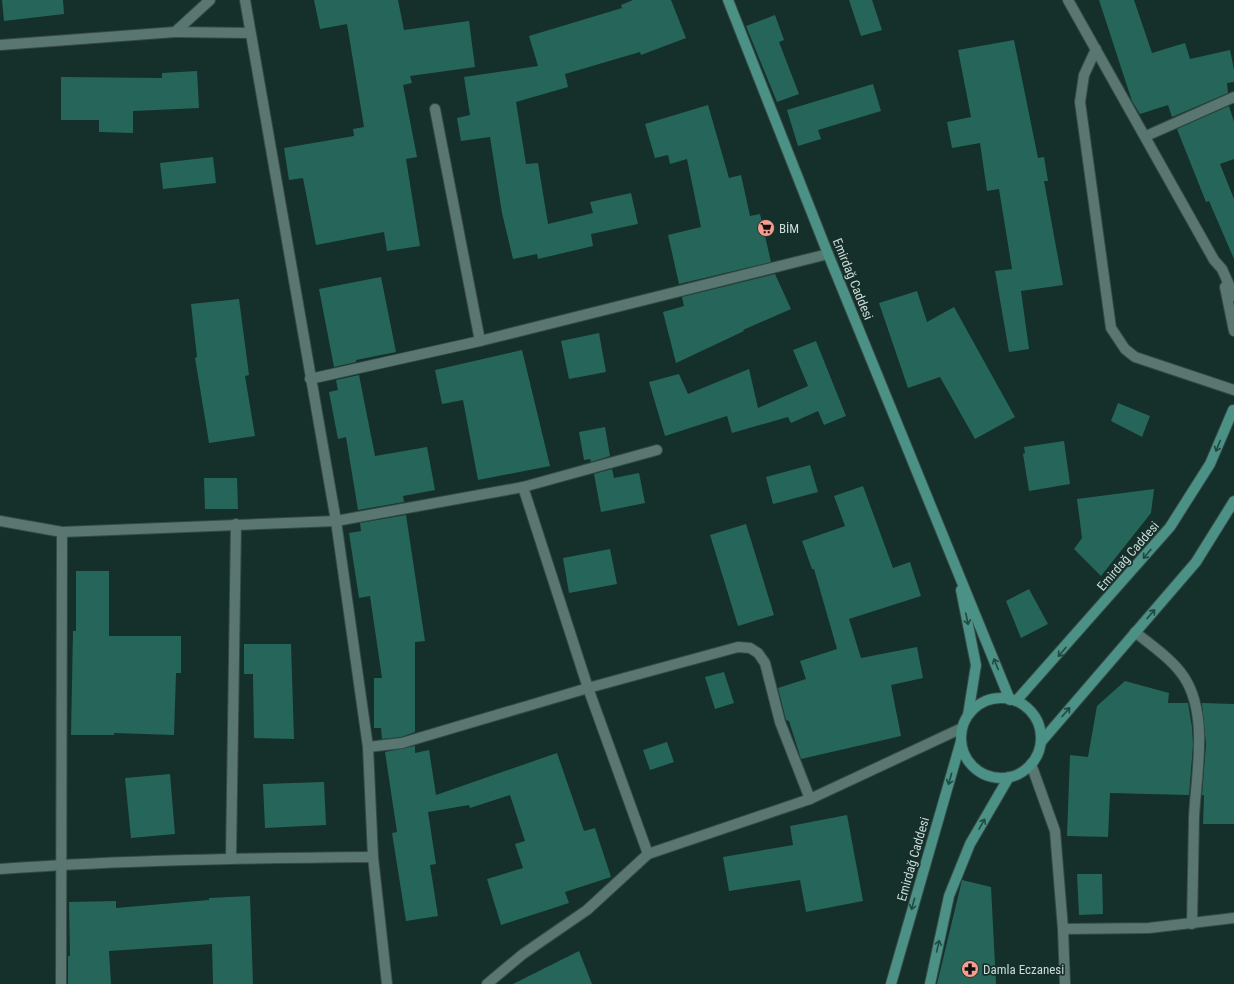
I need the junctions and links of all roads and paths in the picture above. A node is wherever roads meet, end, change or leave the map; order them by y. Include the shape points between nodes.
1 (210, 0) edge
2 (245, 0) edge
3 (728, 0) edge
4 (1068, 0) edge
5 (174, 32) junction
6 (250, 33) junction
7 (0, 45) edge
8 (1096, 49) junction
9 (1234, 97) edge
10 (435, 110) dead end
11 (1146, 136) junction
12 (828, 254) junction
13 (1222, 269) junction
14 (1234, 296) edge
15 (1234, 331) edge
16 (480, 342) junction
17 (310, 379) junction
18 (1234, 390) edge
19 (1234, 399) edge
20 (1233, 412) edge
21 (657, 450) dead end
22 (523, 487) junction
23 (1234, 501) edge
24 (0, 521) edge
25 (336, 521) junction
26 (236, 524) junction
27 (62, 532) junction
28 (956, 567) junction
29 (1135, 632) junction
30 (588, 688) junction
31 (1013, 700) junction
32 (968, 715) junction
33 (962, 728) junction
34 (961, 741) junction
35 (1041, 742) junction
36 (368, 747) junction
37 (1031, 764) junction
38 (1009, 776) junction
39 (810, 799) junction
40 (648, 854) junction
41 (373, 857) junction
42 (231, 858) junction
43 (61, 864) junction
44 (0, 869) edge
45 (1234, 918) edge
46 (1192, 924) junction
47 (1063, 929) junction
48 (61, 984) edge
49 (387, 984) edge
50 (487, 984) edge
51 (891, 984) edge
52 (930, 984) edge
53 (1065, 984) edge

1 - 5 street
2 - 6 street
3 - 12 main road, Emirdağ Caddesi
4 - 8 street
5 - 6 street
5 - 7 street
6 - 17 street
8 - 11 street
8 - 18 street via 1084,75 1080,102 1111,328 1125,349 1135,357
9 - 11 street
10 - 16 street
11 - 13 street via 1214,260
12 - 16 street
12 - 28 main road, Emirdağ Caddesi
13 - 14 street
13 - 15 street
16 - 17 street
17 - 25 street
19 - 20 main road, Emirdağ Caddesi
20 -> 31 main road, Emirdağ Caddesi via 1210,464 1170,527
21 - 22 street
22 - 25 street
22 - 30 street
29 -> 23 main road via 1196,562
24 - 27 street
25 - 26 street
25 - 36 street
26 - 27 street
26 - 42 street
27 - 43 street
31 -> 28 main road
28 -> 32 main road via 976,665
35 -> 29 main road
29 - 46 street via 1173,663 1185,678 1198,710
30 - 36 street via 402,743
30 - 39 street via 738,647 750,648 758,653 765,663 780,722
30 - 40 street
31 - 32 main road, Emirdağ Caddesi via 990,700 977,705
31 - 35 main road via 1027,708 1035,717 1040,729
32 - 33 main road, Emirdağ Caddesi
33 - 34 main road, Emirdağ Caddesi
33 - 39 street
34 - 38 main road, Emirdağ Caddesi via 972,766 984,774 997,778
34 -> 51 main road, Emirdağ Caddesi
35 - 37 main road
36 - 41 street
37 - 38 main road, Emirdağ Caddesi via 1021,772
37 - 47 street via 1055,831
52 -> 38 main road via 949,896 970,844
39 - 40 street
40 - 50 street via 587,910 523,954
41 - 42 street
41 - 49 street
42 - 43 street
43 - 44 street
43 - 48 street
45 - 46 street
46 - 47 street via 1149,928
47 - 53 street

